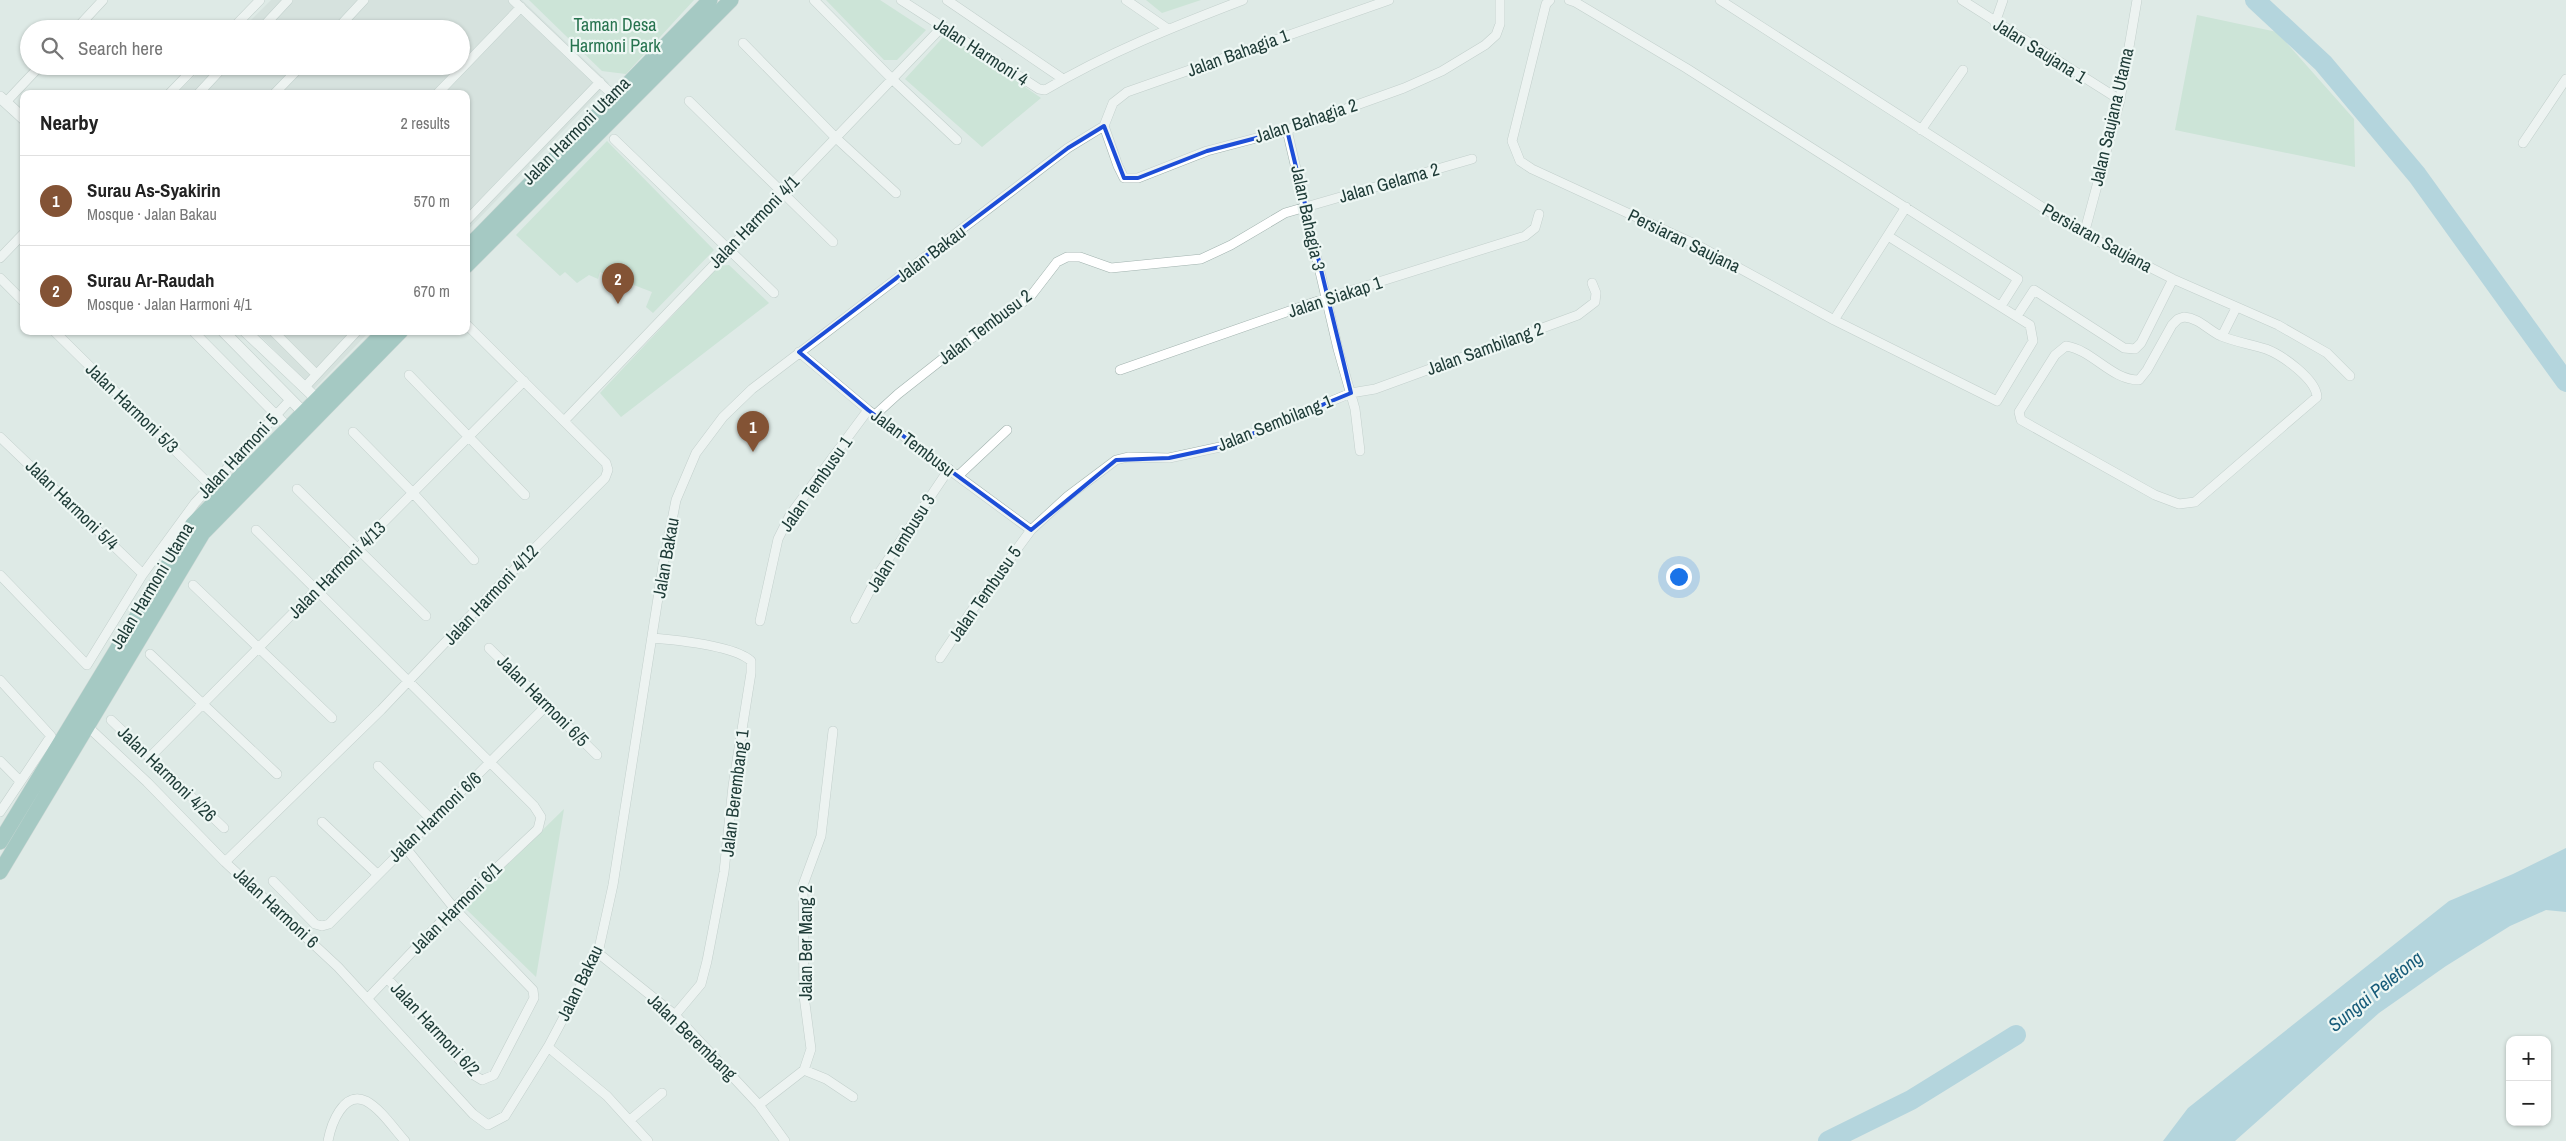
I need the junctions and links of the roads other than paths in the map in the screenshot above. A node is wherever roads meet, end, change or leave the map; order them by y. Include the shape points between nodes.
1 (103, 0) edge
2 (260, 0) edge
3 (288, 0) edge
4 (364, 0) edge
5 (513, 0) edge
6 (710, 0) edge
7 (732, 0) edge
8 (814, 0) edge
9 (901, 0) edge
10 (946, 0) edge
11 (1126, 0) edge
12 (1243, 0) edge
13 (1389, 0) edge
14 (1500, 0) edge
15 (1550, 0) edge
16 (1569, 0) edge
17 (1720, 0) edge
18 (1962, 0) edge
19 (2137, 0) edge
20 (521, 7) junction
21 (1999, 12) edge
22 (84, 20) edge
23 (241, 20) edge
24 (269, 20) edge
25 (345, 20) edge
26 (943, 26) junction
27 (1168, 29) junction
28 (743, 43) dead end
29 (470, 60) edge
30 (1964, 70) dead end
31 (30, 75) edge
32 (187, 75) edge
33 (216, 75) edge
34 (292, 75) edge
35 (455, 75) edge
36 (1063, 79) junction
37 (2566, 79) edge
38 (892, 80) junction
39 (600, 82) junction
40 (173, 90) edge
41 (204, 90) edge
42 (278, 90) edge
43 (441, 90) edge
44 (2113, 96) junction
45 (615, 97) junction
46 (3, 100) edge
47 (689, 100) dead end
48 (626, 108) junction
49 (20, 115) edge
50 (1104, 126) junction
51 (1288, 130) junction
52 (1921, 130) junction
53 (836, 138) junction
54 (614, 139) dead end
55 (957, 140) dead end
56 (2523, 143) dead end
57 (1472, 159) dead end
58 (782, 192) junction
59 (896, 193) dead end
60 (1305, 207) junction
61 (1906, 207) junction
62 (1539, 214) dead end
63 (470, 217) edge
64 (2084, 234) junction
65 (1888, 236) junction
66 (20, 237) edge
67 (833, 242) dead end
68 (470, 245) edge
69 (729, 248) junction
70 (0, 258) edge
71 (470, 262) edge
72 (1098, 262) joint
73 (0, 278) edge
74 (2173, 279) junction
75 (1592, 283) dead end
76 (774, 293) dead end
77 (20, 298) edge
78 (1326, 299) junction
79 (2001, 306) junction
80 (2236, 308) junction
81 (2017, 316) junction
82 (1834, 320) junction
83 (470, 328) edge
84 (58, 335) edge
85 (197, 335) edge
86 (227, 335) edge
87 (250, 335) edge
88 (277, 335) edge
89 (353, 335) edge
90 (381, 335) edge
91 (398, 335) edge
92 (2222, 336) junction
93 (798, 352) junction
94 (1120, 370) dead end
95 (316, 374) junction
96 (409, 376) dead end
97 (2350, 376) dead end
98 (524, 382) junction
99 (304, 388) junction
100 (1351, 393) junction
101 (291, 399) junction
102 (321, 403) junction
103 (868, 414) junction
104 (276, 415) junction
105 (308, 417) junction
106 (565, 420) junction
107 (288, 427) junction
108 (1007, 430) dead end
109 (353, 432) dead end
110 (0, 437) edge
111 (469, 437) junction
112 (1360, 451) dead end
113 (945, 474) junction
114 (958, 476) junction
115 (210, 485) junction
116 (297, 489) dead end
117 (413, 493) junction
118 (525, 495) dead end
119 (256, 530) dead end
120 (1026, 536) junction
121 (358, 549) junction
122 (474, 560) dead end
123 (143, 574) junction
124 (0, 575) edge
125 (193, 585) dead end
126 (317, 590) junction
127 (426, 616) dead end
128 (855, 619) dead end
129 (760, 621) dead end
130 (653, 634) junction
131 (489, 648) dead end
132 (258, 649) junction
133 (150, 654) dead end
134 (940, 658) dead end
135 (0, 680) edge
136 (410, 681) junction
137 (203, 704) junction
138 (546, 706) junction
139 (76, 718) junction
140 (332, 718) dead end
141 (111, 720) dead end
142 (89, 727) junction
143 (833, 732) dead end
144 (597, 755) dead end
145 (149, 758) junction
146 (0, 761) edge
147 (490, 764) junction
148 (378, 766) dead end
149 (276, 774) dead end
150 (20, 781) junction
151 (0, 812) edge
152 (432, 820) junction
153 (322, 822) dead end
154 (224, 828) dead end
155 (0, 842) edge
156 (405, 847) junction
157 (225, 862) junction
158 (0, 872) edge
159 (377, 874) junction
160 (273, 881) dead end
161 (454, 908) junction
162 (598, 953) junction
163 (387, 978) junction
164 (368, 998) junction
165 (675, 1016) junction
166 (548, 1047) junction
167 (804, 1070) junction
168 (662, 1093) dead end
169 (853, 1097) dead end
170 (759, 1105) junction
171 (466, 1108) joint
172 (630, 1120) junction
173 (328, 1141) edge
174 (405, 1141) edge
175 (648, 1141) edge
176 (785, 1141) edge

1 - 22 street
2 - 23 street
3 - 24 street
4 - 25 street
5 - 20 street
6 - 45 main road, Jalan Harmoni Utama
7 - 48 main road, Jalan Harmoni Utama
8 - 38 street
9 - 26 street, Jalan Harmoni 4
10 - 36 street
11 - 27 street
12 - 27 street
13 - 50 street, Jalan Bahagia 1 via 1127,92 1113,103
14 - 51 street, Jalan Bahagia 2 via 1498,31 1485,45 1442,71 1404,88
15 - 82 street, Persiaran Saujana via 1546,4 1512,141 1520,160 1532,169 1697,245
16 - 61 street via 1686,68
17 - 52 street, Persiaran Saujana
18 - 21 street, Jalan Saujana 1
19 - 44 street, Jalan Saujana Utama
20 - 29 street
20 - 39 street
21 - 44 street, Jalan Saujana 1
26 - 36 street, Jalan Harmoni 4 via 1039,90
26 - 38 street, Jalan Harmoni 4/1
27 - 36 street
28 - 53 street
30 - 52 street
31 - 46 street
32 - 40 street
33 - 41 street
34 - 42 street
35 - 43 street
37 - 56 street
38 - 53 street, Jalan Harmoni 4/1
38 - 55 street
39 - 45 street
39 - 63 street
44 - 64 street, Jalan Saujana Utama
45 - 48 street
45 - 68 main road, Jalan Harmoni Utama
46 - 49 street
47 - 58 street
48 - 71 main road, Jalan Harmoni Utama
50 - 51 street, Jalan Bahagia 2 via 1124,178 1138,178 1207,151
50 - 93 street, Jalan Bakau via 1068,148
51 - 60 street, Jalan Bahagia 3
52 - 64 street, Persiaran Saujana
53 - 58 street, Jalan Harmoni 4/1
53 - 59 street
54 - 69 street
57 - 60 street, Jalan Gelama 2
58 - 67 street
58 - 69 street, Jalan Harmoni 4/1
60 - 72 street, Jalan Gelama 2 via 1271,220 1202,259 1111,268
60 - 78 street, Jalan Bahagia 3
61 - 65 street
61 - 79 street via 2018,279
62 - 78 street, Jalan Siakap 1 via 1535,228 1525,236
64 - 74 street, Persiaran Saujana
65 - 79 street
65 - 82 street
66 - 70 street
69 - 76 street
69 - 106 street, Jalan Harmoni 4/1
72 - 103 street, Jalan Tembusu 2 via 1067,257 1057,262 1030,297
73 - 77 street
74 - 80 street, Persiaran Saujana
74 - 81 street, Persiaran Saujana via 2135,349 2124,348 2034,290
75 - 100 street, Jalan Sambilang 2 via 1595,302 1578,315 1374,389
78 - 94 street, Jalan Siakap 1
78 - 100 street, Jalan Bahagia 3
79 - 81 street
80 - 92 street
80 - 97 street, Persiaran Saujana via 2278,325 2327,353
81 - 82 street, Persiaran Saujana via 2030,325 2033,341 1997,401
83 - 98 street, Jalan Harmoni 4/12
84 - 115 street, Jalan Harmoni 5/3
85 - 104 street
86 - 101 street
87 - 99 street
88 - 95 street
89 - 95 street
90 - 102 main road, Jalan Harmoni Utama
91 - 102 main road, Jalan Harmoni Utama
92 - 92 street via 2193,318 2178,319 2139,380 2127,380 2076,348 2066,346 2056,355 2019,412 2021,420 2155,495 2179,504 2196,502 2317,397 2311,381 2278,355
93 - 103 street, Jalan Tembusu
93 - 130 street, Jalan Bakau via 723,417 696,453 676,500
95 - 99 street
96 - 111 street
98 - 106 street, Jalan Harmoni 4/12
98 - 111 street, Jalan Harmoni 4/13
99 - 102 street
100 - 112 street, Jalan Bahagia 3
100 - 120 street, Jalan Sembilang 1 via 1220,447 1169,458 1128,457 1116,460 1068,496
101 - 104 street, Jalan Harmoni 5
101 - 105 street
102 - 105 main road, Jalan Harmoni Utama
103 - 113 street, Jalan Tembusu
103 - 129 street, Jalan Tembusu 1 via 790,515 778,539
104 - 107 street
104 - 115 street, Jalan Harmoni 5
105 - 107 main road, Jalan Harmoni Utama
105 - 142 main road, Jalan Harmoni Utama via 237,501 203,533
106 - 136 street, Jalan Harmoni 4/12 via 606,462 605,478
107 - 139 main road, Jalan Harmoni Utama via 193,524
108 - 114 street
109 - 117 street
110 - 123 street, Jalan Harmoni 5/4
111 - 117 street, Jalan Harmoni 4/13
111 - 118 street
113 - 114 street, Jalan Tembusu
113 - 128 street, Jalan Tembusu 3 via 879,573
114 - 120 street, Jalan Tembusu
115 - 123 street, Jalan Harmoni 5
116 - 121 street
117 - 121 street, Jalan Harmoni 4/13
117 - 122 street
119 - 126 street
120 - 134 street, Jalan Tembusu 5
121 - 126 street, Jalan Harmoni 4/13
121 - 127 street
123 - 124 street, Jalan Harmoni 5 via 87,664
125 - 132 street
126 - 132 street, Jalan Harmoni 4/13
126 - 136 street
130 - 162 street, Jalan Bakau via 613,885
130 - 165 street, Jalan Berembang 1 via 741,655 751,662 724,872 707,961 701,984
131 - 138 street, Jalan Harmoni 6/5
132 - 137 street, Jalan Harmoni 4/13
132 - 140 street
133 - 137 street
135 - 150 street via 52,736
136 - 147 street
136 - 157 street, Jalan Harmoni 4/12
137 - 145 street, Jalan Harmoni 4/13
137 - 149 street
138 - 144 street, Jalan Harmoni 6/5
138 - 147 street, Jalan Harmoni 6/6
139 - 142 street, Jalan Harmoni 6
139 - 155 main road, Jalan Harmoni Utama
141 - 145 street, Jalan Harmoni 4/26
142 - 157 street, Jalan Harmoni 6
142 - 158 main road, Jalan Harmoni Utama
143 - 167 street, Jalan Ber Mang 2 via 821,836 803,885 804,996 811,1049
145 - 154 street, Jalan Harmoni 4/26
146 - 150 street
147 - 152 street, Jalan Harmoni 6/6
147 - 161 street, Jalan Harmoni 6/1 via 534,806 541,817 538,829
148 - 152 street
150 - 151 street
152 - 156 street, Jalan Harmoni 6/6
153 - 159 street
156 - 159 street, Jalan Harmoni 6/6
156 - 161 street
157 - 164 street, Jalan Harmoni 6 via 324,952
159 - 160 street, Jalan Harmoni 6/6 via 329,924 322,926 315,924
161 - 163 street, Jalan Harmoni 6/1
161 - 163 street, Jalan Harmoni 6/2 via 533,990 534,998 494,1075 482,1080 466,1067
162 - 165 street, Jalan Berembang
162 - 166 street, Jalan Bakau
163 - 164 street, Jalan Harmoni 6/1
164 - 171 street, Jalan Harmoni 6
165 - 170 street, Jalan Berembang
166 - 171 street, Jalan Bakau via 505,1116 488,1125
166 - 172 street
167 - 169 street via 826,1078
167 - 170 street
168 - 172 street
170 - 176 street, Jalan Berembang
172 - 175 street
173 - 174 street via 331,1126 343,1106 359,1100 374,1108

